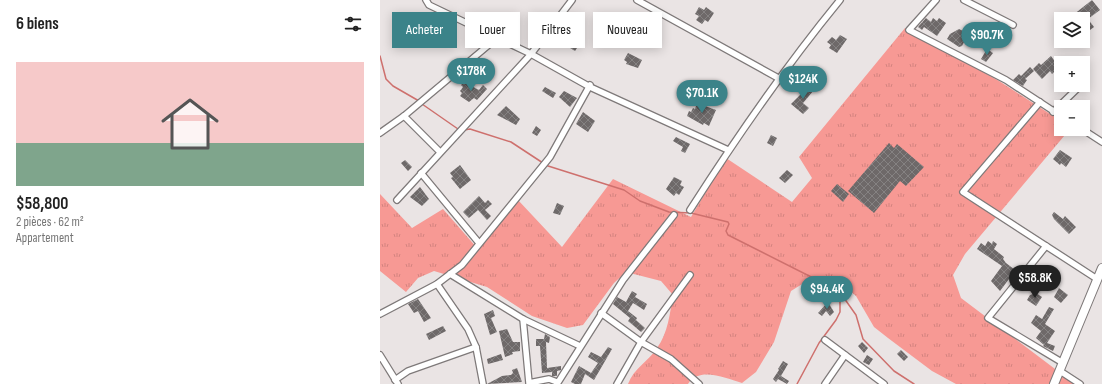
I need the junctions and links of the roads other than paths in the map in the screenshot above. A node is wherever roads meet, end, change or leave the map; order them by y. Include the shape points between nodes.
1 (426, 0) edge
2 (572, 0) edge
3 (637, 0) edge
4 (840, 0) edge
5 (936, 0) edge
6 (964, 0) edge
7 (465, 22) edge
8 (1013, 25) dead end
9 (485, 48) edge
10 (518, 48) edge
11 (531, 54) junction
12 (780, 79) junction
13 (590, 86) junction
14 (1074, 92) edge
15 (1040, 102) junction
16 (1053, 112) joint
17 (404, 116) junction
18 (380, 133) edge
19 (1090, 134) edge
20 (1102, 142) edge
21 (728, 150) junction
22 (440, 152) junction
23 (421, 173) junction
24 (398, 200) dead end
25 (690, 210) dead end
26 (674, 215) dead end
27 (479, 243) junction
28 (1046, 246) junction
29 (1102, 268) edge
30 (450, 274) junction
31 (690, 275) dead end
32 (1098, 283) edge
33 (437, 284) junction
34 (380, 314) edge
35 (601, 314) junction
36 (523, 318) junction
37 (825, 340) dead end
38 (641, 342) junction
39 (580, 346) junction
40 (476, 347) junction
41 (380, 355) edge
42 (845, 355) junction
43 (1063, 363) junction
44 (1060, 371) junction
45 (396, 382) edge
46 (557, 383) edge
47 (483, 384) edge
48 (617, 384) edge
49 (699, 384) edge
50 (825, 384) edge
51 (884, 384) edge
52 (1054, 384) edge
53 (1080, 384) edge

1 - 7 street via 429,4
2 - 11 street
3 - 12 street
4 - 12 street via 802,46
5 - 15 street via 909,30 1006,80
6 - 8 street
9 - 17 street
10 - 11 street
11 - 13 street
11 - 22 street
12 - 21 street
13 - 21 street
13 - 27 street via 550,158
14 - 16 street
15 - 16 street
15 - 28 street via 962,192
17 - 18 street
17 - 22 street
19 - 20 street
21 - 25 street
22 - 23 street
23 - 24 street
23 - 27 street
26 - 35 street via 623,280
27 - 30 street via 462,265
28 - 32 street
28 - 43 street via 988,318
29 - 32 street
30 - 33 street
30 - 36 street
31 - 38 street
32 - 43 street
33 - 34 street
33 - 40 street via 468,329
35 - 38 street
35 - 39 street
36 - 39 street
36 - 46 street via 529,383 549,379
37 - 42 street
38 - 48 street
38 - 49 street via 671,359
39 - 46 street
40 - 45 street via 408,371
40 - 47 street
41 - 45 street
42 - 50 street
42 - 51 street
43 - 44 street
44 - 52 street
44 - 53 street

